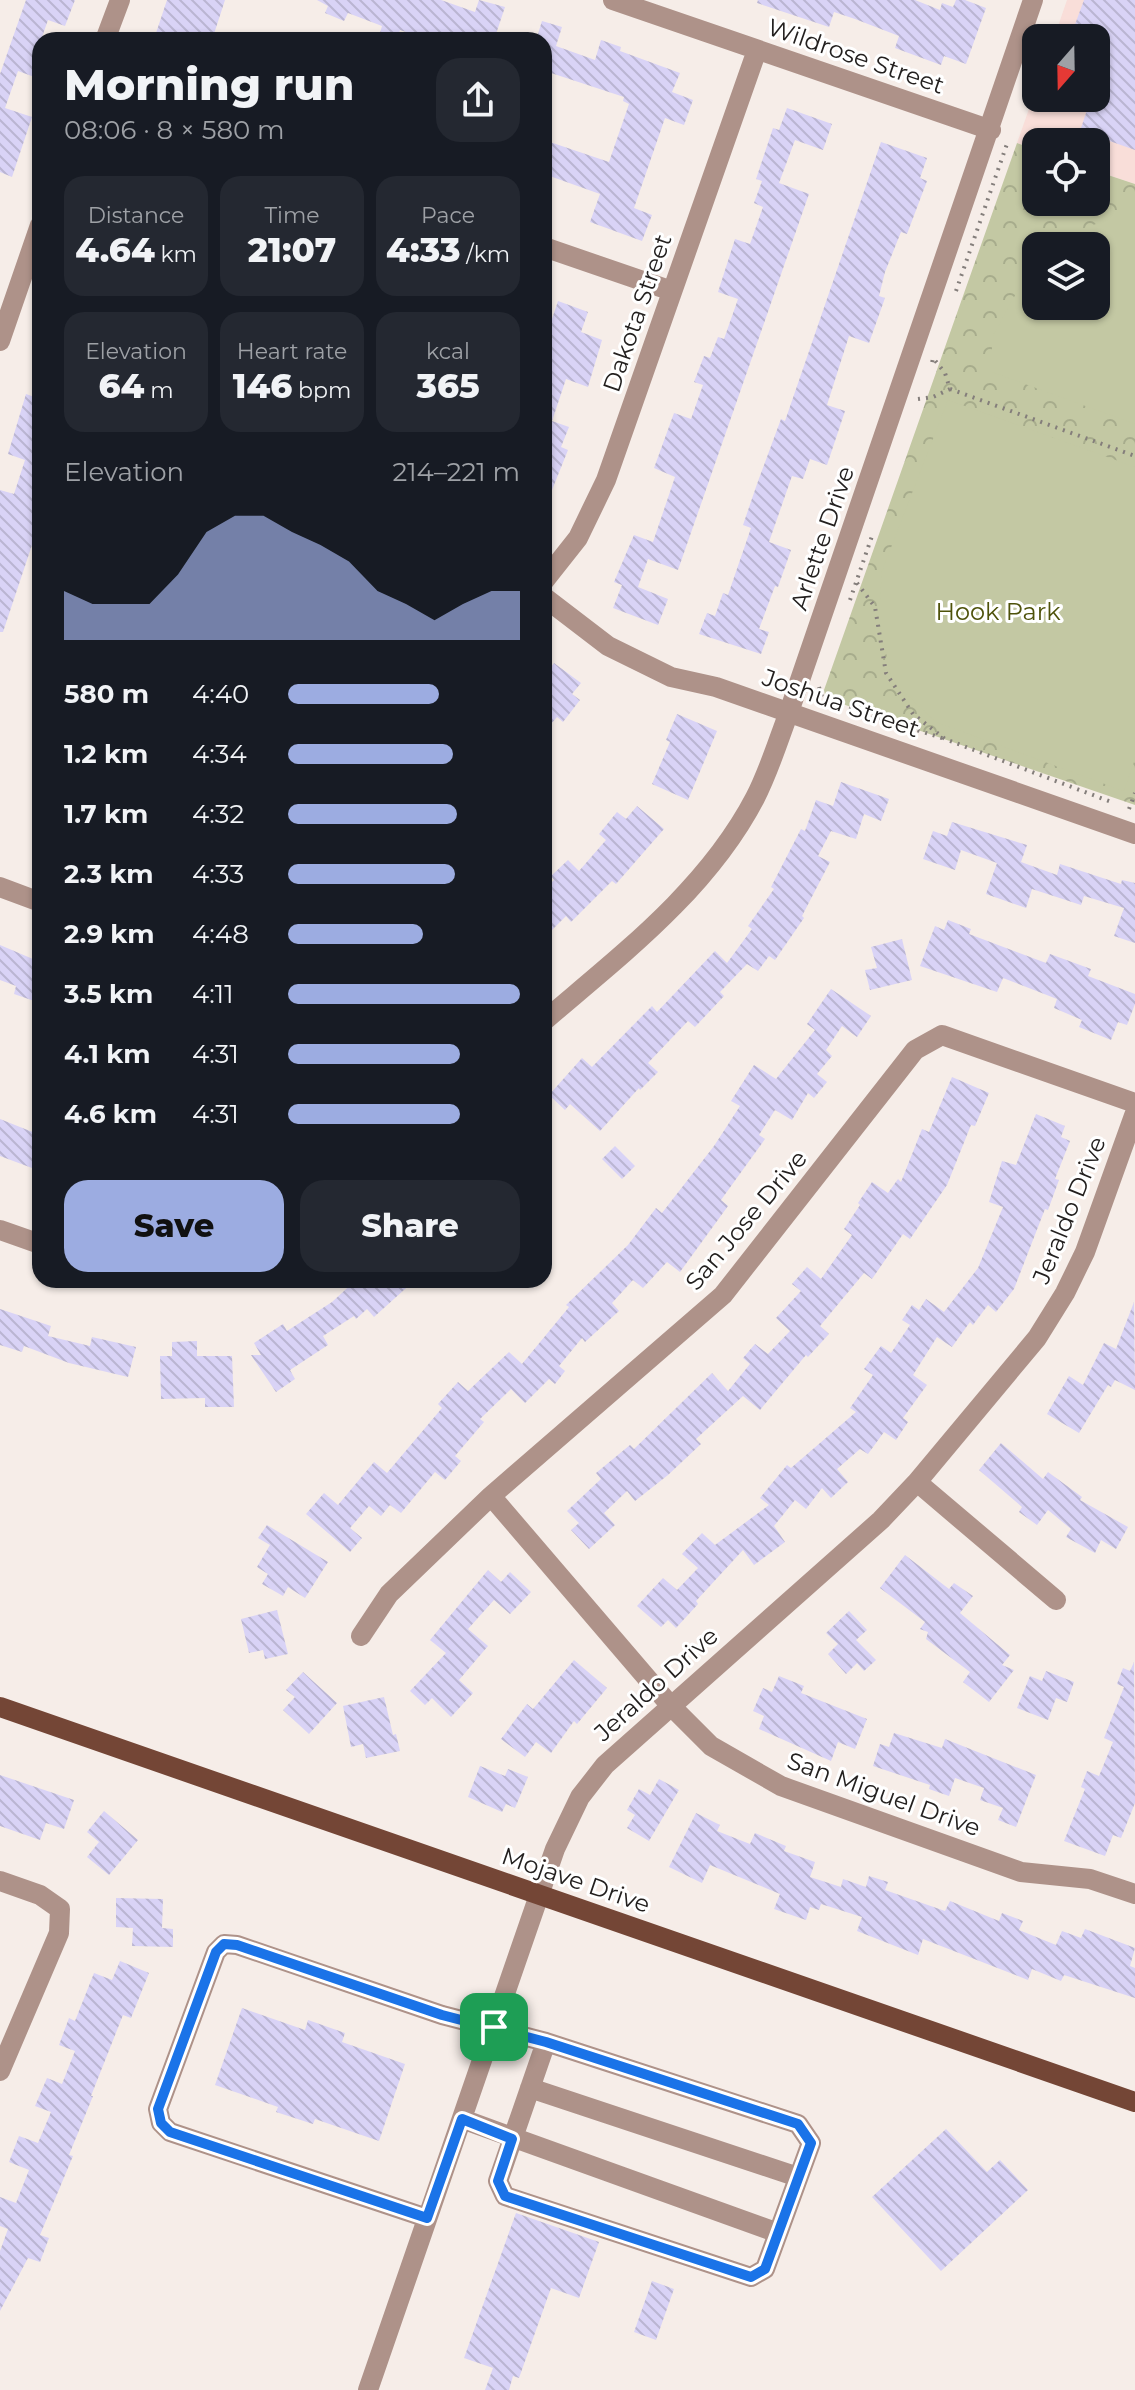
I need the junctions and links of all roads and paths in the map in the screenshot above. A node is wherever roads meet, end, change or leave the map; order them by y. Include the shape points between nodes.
1 (120, 0) edge
2 (613, 0) edge
3 (1033, 0) edge
4 (108, 32) edge
5 (757, 50) junction
6 (1001, 130) junction
7 (32, 248) edge
8 (552, 250) edge
9 (672, 291) junction
10 (954, 297) dead end
11 (0, 341) edge
12 (928, 371) dead end
13 (924, 385) dead end
14 (950, 389) junction
15 (919, 399) junction
16 (914, 413) dead end
17 (1135, 456) edge
18 (876, 526) dead end
19 (552, 571) edge
20 (857, 583) junction
21 (552, 603) edge
22 (846, 611) dead end
23 (820, 682) dead end
24 (789, 712) junction
25 (945, 739) junction
26 (1135, 793) edge
27 (1135, 834) edge
28 (0, 887) edge
29 (32, 899) edge
30 (552, 1014) edge
31 (1135, 1103) edge
32 (1135, 1113) edge
33 (0, 1230) edge
34 (32, 1241) edge
35 (917, 1482) junction
36 (491, 1496) junction
37 (1056, 1600) dead end
38 (361, 1636) dead end
39 (670, 1705) junction
40 (0, 1707) edge
41 (0, 1881) edge
42 (1135, 1894) edge
43 (539, 1895) junction
44 (494, 2027) junction
45 (553, 2044) junction
46 (0, 2071) edge
47 (530, 2088) junction
48 (1135, 2102) edge
49 (462, 2119) junction
50 (512, 2139) junction
51 (798, 2177) junction
52 (427, 2218) junction
53 (778, 2233) junction
54 (368, 2390) edge

1 - 4 street
2 - 5 street, Wildrose Street
3 - 6 street, Arlette Drive
5 - 6 street, Wildrose Street
5 - 9 street, Dakota Street
6 - 10 path
6 - 24 street, Arlette Drive
7 - 11 street
8 - 9 street
9 - 19 street, Dakota Street via 606,480 578,538
12 - 14 path via 933,358
13 - 15 path
14 - 15 path
14 - 17 path
15 - 16 path
18 - 20 path
20 - 22 path
20 - 25 path via 875,607 886,673 913,714
21 - 24 street, Joshua Street via 608,646 671,677
23 - 25 path via 818,690 829,702
24 - 27 street, Joshua Street
24 - 30 street, Arlette Drive via 756,797 698,881
25 - 26 path via 1129,809
28 - 29 street
31 - 36 street, San Jose Drive via 942,1035 915,1050 723,1295
32 - 35 street, Jeraldo Drive via 1065,1293 1037,1338
33 - 34 street
35 - 37 street
35 - 39 street, Jeraldo Drive via 881,1520
36 - 38 street, San Jose Drive via 389,1594
36 - 39 street, San Miguel Drive
39 - 42 street, San Miguel Drive via 711,1746 781,1786 1021,1872 1090,1879
39 - 43 street, Jeraldo Drive via 605,1765 580,1797
40 - 43 main road, Mojave Drive
41 - 46 street via 40,1895 60,1909 59,1933
43 - 44 street, Jeraldo Drive
43 - 48 main road, Mojave Drive
44 - 45 street
44 - 49 street, Jeraldo Drive
44 - 52 street via 224,1944 216,1952 158,2109 170,2132
45 - 47 street
45 - 51 street via 798,2124 811,2143
47 - 50 street
47 - 51 street
49 - 50 street
49 - 52 street, Jeraldo Drive
50 - 53 street
50 - 53 street via 498,2181 505,2196 751,2277 765,2269
51 - 53 street
52 - 54 street, Jeraldo Drive

